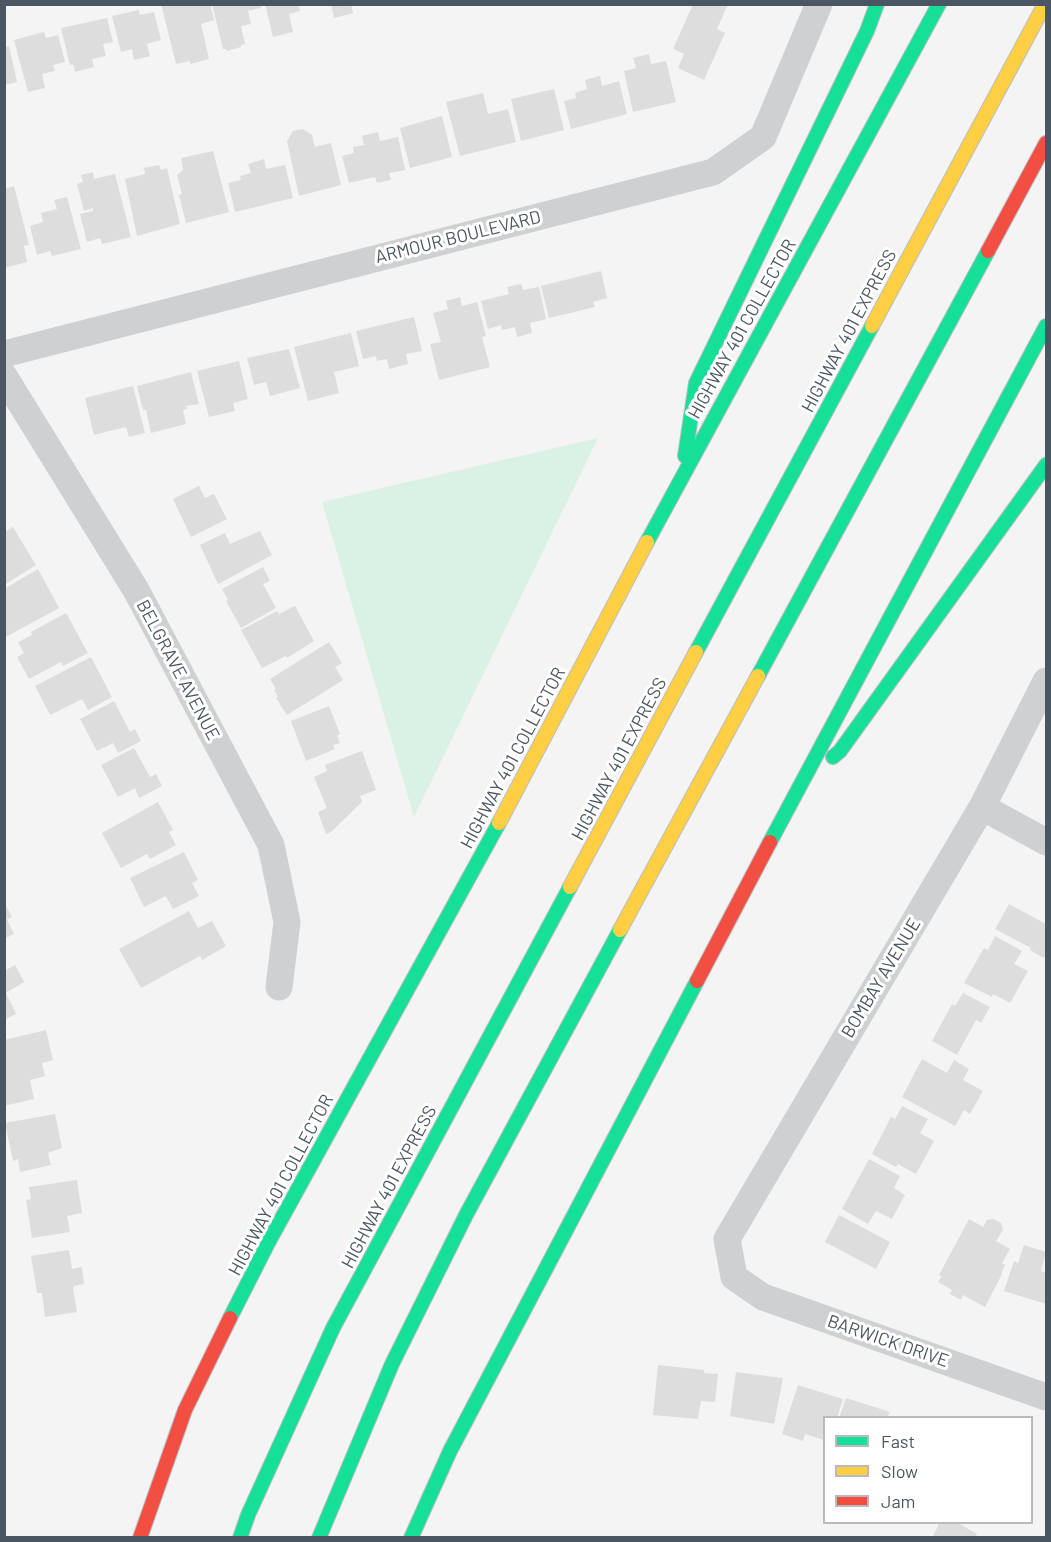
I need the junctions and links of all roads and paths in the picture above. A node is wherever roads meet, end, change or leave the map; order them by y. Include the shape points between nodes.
1 (819, 4) edge
2 (877, 4) edge
3 (939, 4) edge
4 (1045, 4) edge
5 (1047, 143) edge
6 (1047, 326) edge
7 (4, 354) edge
8 (4, 376) edge
9 (1047, 465) edge
10 (682, 475) junction
11 (1047, 681) edge
12 (801, 783) junction
13 (982, 807) junction
14 (1047, 842) edge
15 (279, 987) dead end
16 (734, 1277) joint
17 (1047, 1397) edge
18 (140, 1538) edge
19 (240, 1538) edge
20 (319, 1538) edge
21 (411, 1538) edge

1 - 7 street, ARMOUR BOULEVARD via 763,137 713,172
2 - 10 highway via 696,383
3 - 10 highway, HIGHWAY 401 COLLECTOR
4 - 19 highway, HIGHWAY 401 EXPRESS via 333,1328
5 - 20 highway via 461,1225 392,1364
6 - 12 highway
8 - 15 street, BELGRAVE AVENUE via 136,590 271,845 287,922
9 - 12 highway via 840,751
10 - 18 highway, HIGHWAY 401 COLLECTOR via 474,870 267,1245 185,1410
11 - 13 street, BOMBAY AVENUE
12 - 21 highway via 450,1451
13 - 14 street
13 - 16 street, BOMBAY AVENUE via 727,1239
16 - 17 street, BARWICK DRIVE via 763,1297

